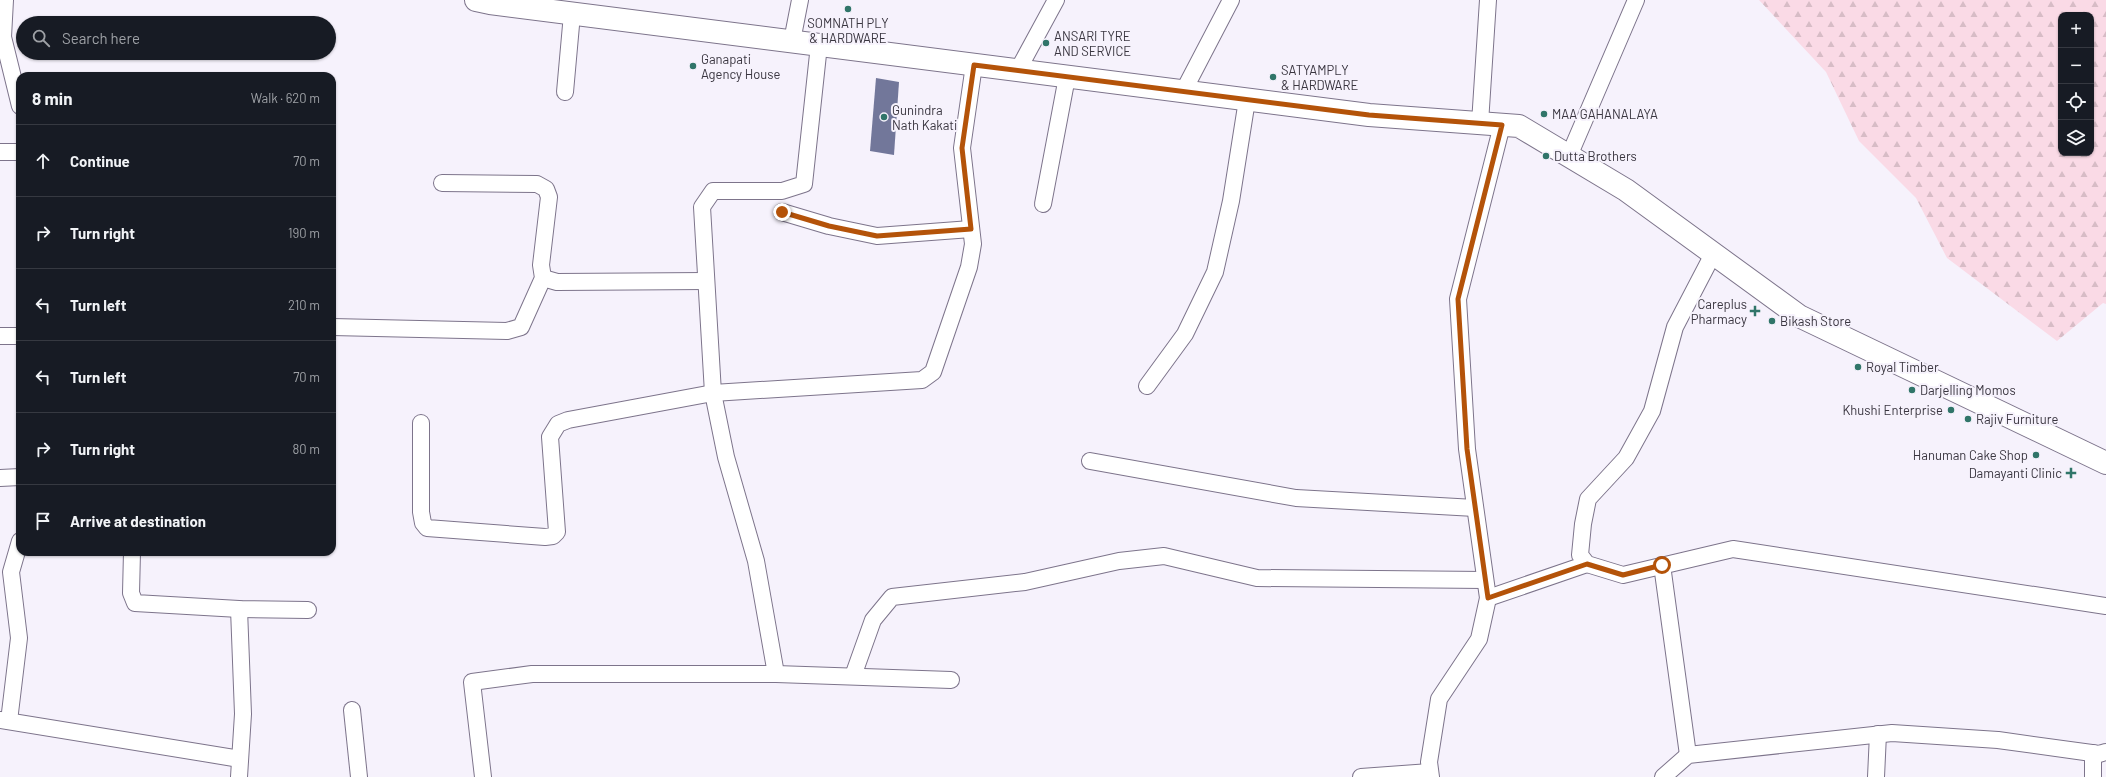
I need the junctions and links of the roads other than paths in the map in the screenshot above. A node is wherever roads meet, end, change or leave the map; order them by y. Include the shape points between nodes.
1 (5, 0) edge
2 (476, 0) edge
3 (800, 0) edge
4 (1056, 0) edge
5 (1231, 0) edge
6 (1488, 0) edge
7 (1636, 0) edge
8 (527, 4) edge
9 (572, 14) junction
10 (792, 41) junction
11 (819, 45) junction
12 (974, 65) junction
13 (1018, 70) junction
14 (1067, 77) junction
15 (16, 89) edge
16 (565, 92) dead end
17 (1183, 92) junction
18 (1247, 100) junction
19 (1480, 123) junction
20 (1502, 125) junction
21 (0, 152) edge
22 (16, 152) edge
23 (1570, 156) junction
24 (442, 182) dead end
25 (1043, 204) dead end
26 (782, 212) dead end
27 (971, 229) junction
28 (1713, 254) junction
29 (543, 278) junction
30 (706, 282) junction
31 (336, 327) edge
32 (0, 336) edge
33 (16, 336) edge
34 (1147, 386) dead end
35 (714, 393) junction
36 (421, 423) dead end
37 (1090, 461) dead end
38 (2106, 463) edge
39 (16, 477) edge
40 (0, 478) edge
41 (1475, 508) junction
42 (16, 550) edge
43 (132, 556) edge
44 (1587, 564) junction
45 (1662, 565) junction
46 (6, 572) edge
47 (1485, 580) junction
48 (1488, 598) junction
49 (2106, 606) edge
50 (239, 609) junction
51 (308, 610) dead end
52 (776, 674) junction
53 (853, 676) junction
54 (951, 680) dead end
55 (352, 710) dead end
56 (4, 721) edge
57 (1878, 734) junction
58 (2100, 752) edge
59 (1688, 755) junction
60 (240, 759) junction
61 (1430, 774) edge
62 (239, 777) edge
63 (359, 777) edge
64 (483, 777) edge
65 (1361, 777) edge
66 (1663, 777) edge
67 (1876, 777) edge
68 (2093, 777) edge

1 - 15 street via 4,37
2 - 8 main road
3 - 10 street
4 - 13 street
5 - 17 street
6 - 19 street
7 - 23 street
8 - 9 main road
9 - 10 main road
9 - 16 street
10 - 11 main road
11 - 12 main road
11 - 30 street via 804,184 782,192 713,191 702,207
12 - 13 main road
12 - 27 street via 962,148
13 - 14 main road
14 - 17 main road
14 - 25 street
17 - 18 main road
18 - 19 main road via 1369,115
18 - 34 street via 1231,201 1215,272 1185,334
19 - 20 main road
20 - 23 main road via 1519,126
20 - 41 street via 1458,299 1467,449
21 - 22 street
23 - 28 main road via 1626,190
24 - 29 street via 537,184 546,189 549,197 541,265
26 - 27 street via 829,226 877,236
27 - 35 street via 973,244 969,267 933,372 922,380
28 - 38 main road via 1799,316
28 - 44 street via 1675,327 1652,411 1626,458 1588,499 1582,524 1580,555
29 - 30 street via 557,282
29 - 31 street via 521,327 507,331
30 - 35 street
32 - 33 street
35 - 36 street via 558,424 550,437 557,532 545,537 427,528 421,512
35 - 52 street via 726,456 756,561
37 - 41 street via 1296,498
39 - 40 street
41 - 47 street
42 - 46 street
43 - 50 street via 131,593 135,603
44 - 45 street via 1623,575
44 - 48 street
45 - 49 street via 1733,549
45 - 59 street
46 - 56 street via 19,638
47 - 48 street
47 - 53 street via 1257,578 1164,556 1119,561 1025,582 892,596 873,620
48 - 61 street via 1479,639 1439,700
50 - 51 street
50 - 60 street via 243,714
52 - 53 street
52 - 64 street via 532,674 472,682
53 - 54 street
55 - 63 street
56 - 60 street
57 - 58 street via 1998,740
57 - 59 street
57 - 67 street
58 - 68 street
59 - 66 street
60 - 62 street
61 - 65 street

